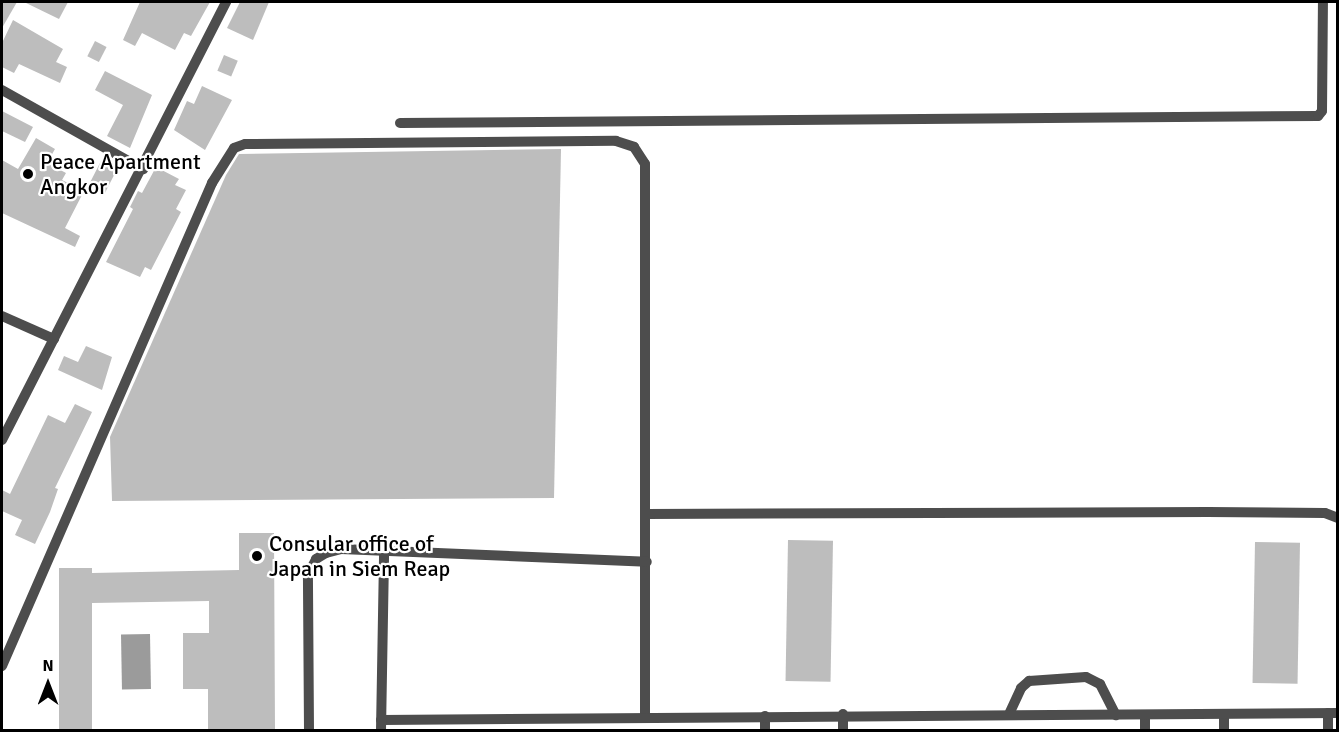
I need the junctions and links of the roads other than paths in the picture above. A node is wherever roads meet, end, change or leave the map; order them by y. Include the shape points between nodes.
1 (226, 2) edge
2 (1323, 2) edge
3 (2, 90) edge
4 (400, 123) dead end
5 (143, 169) junction
6 (2, 315) edge
7 (54, 339) junction
8 (2, 440) edge
9 (647, 514) junction
10 (1338, 518) edge
11 (384, 551) junction
12 (647, 562) junction
13 (2, 666) edge
14 (1010, 712) junction
15 (1333, 713) edge
16 (843, 714) junction
17 (1224, 714) junction
18 (1116, 715) junction
19 (1145, 715) junction
20 (645, 716) junction
21 (765, 716) junction
22 (381, 725) edge
23 (309, 730) edge
24 (765, 730) edge
25 (843, 730) edge
26 (1145, 730) edge
27 (1224, 730) edge
28 (1328, 730) edge

1 - 5 street
2 - 4 street via 1322,111 1318,116
3 - 5 street
5 - 7 street
6 - 7 street
7 - 8 street
9 - 10 street via 1208,512 1325,513
9 - 12 street
9 - 13 street via 646,172 641,153 626,143 600,140 245,144 234,148 212,183
11 - 12 street
11 - 22 street
11 - 23 street via 341,549 326,553 316,560 308,575
12 - 20 street
14 - 16 street
14 - 18 street
14 - 18 street via 1021,688 1029,681 1086,677 1100,684
15 - 17 street
15 - 28 street
16 - 21 street
16 - 25 street
17 - 19 street
17 - 27 street
18 - 19 street
19 - 26 street
20 - 21 street
20 - 22 street
21 - 24 street

